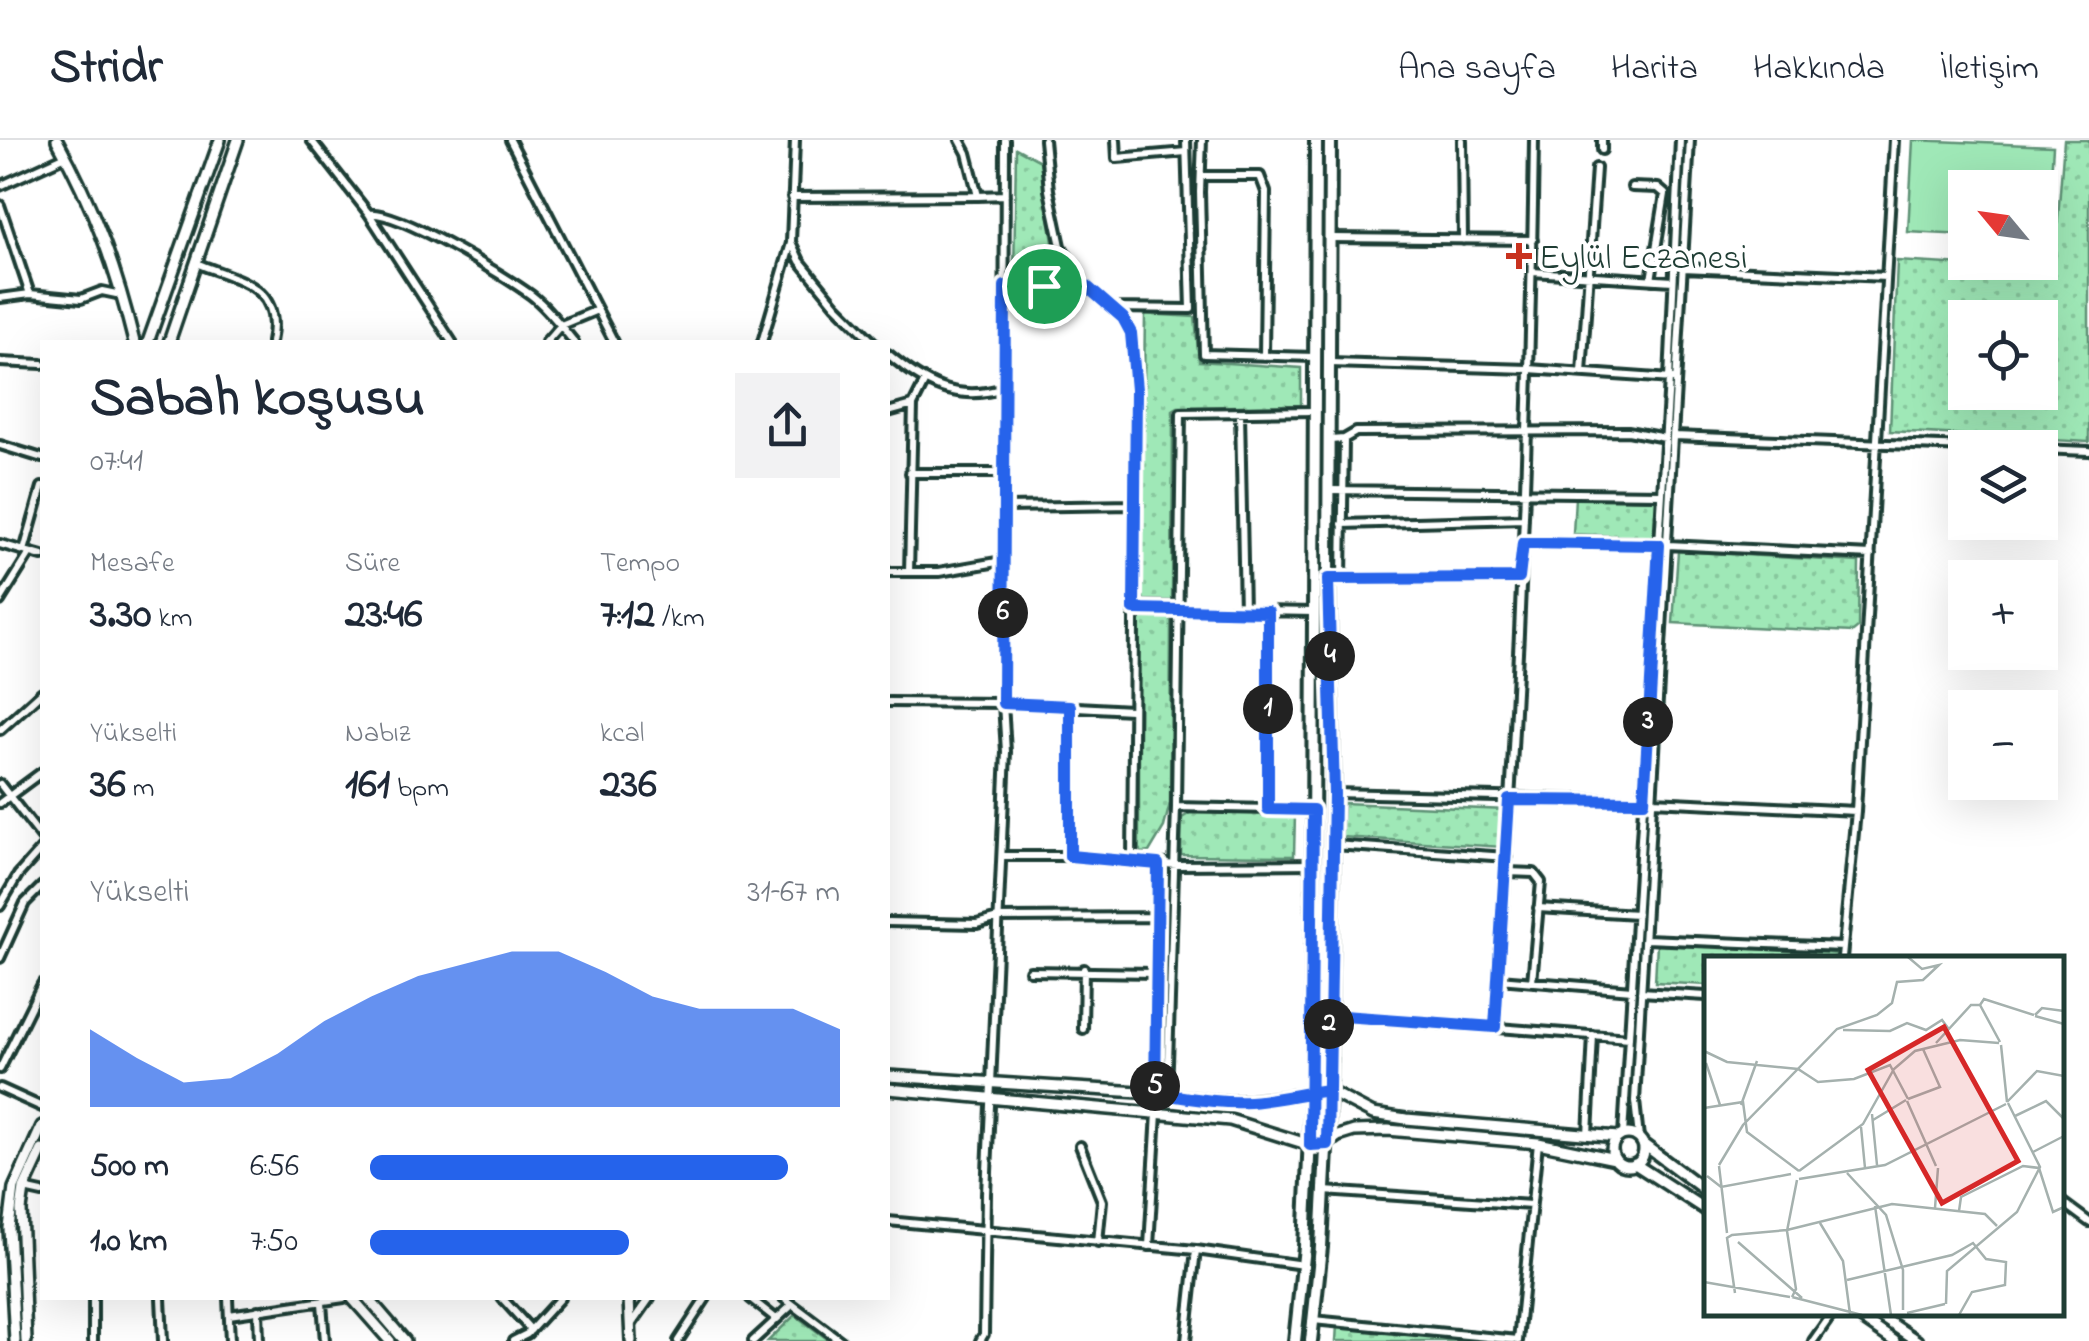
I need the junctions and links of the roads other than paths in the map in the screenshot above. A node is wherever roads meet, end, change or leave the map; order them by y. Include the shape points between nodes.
1 (56, 140) edge
2 (220, 140) edge
3 (238, 140) edge
4 (311, 140) edge
5 (510, 140) edge
6 (795, 140) edge
7 (960, 140) edge
8 (1005, 140) edge
9 (1044, 140) edge
10 (1116, 140) edge
11 (1186, 140) edge
12 (1202, 140) edge
13 (1316, 140) edge
14 (1330, 140) edge
15 (1462, 140) edge
16 (1534, 140) edge
17 (1602, 140) edge
18 (1680, 140) edge
19 (1690, 140) edge
20 (1894, 140) edge
21 (1602, 150) dead end
22 (1186, 152) junction
23 (66, 156) junction
24 (1596, 168) dead end
25 (1200, 176) junction
26 (0, 186) edge
27 (1632, 187) dead end
28 (1664, 194) junction
29 (1005, 195) junction
30 (978, 196) junction
31 (1678, 196) junction
32 (792, 197) junction
33 (0, 204) edge
34 (370, 214) junction
35 (1329, 238) junction
36 (1463, 240) junction
37 (1532, 240) junction
38 (792, 242) junction
39 (196, 262) junction
40 (1683, 268) junction
41 (1532, 272) junction
42 (1586, 275) junction
43 (1886, 277) junction
44 (1651, 280) junction
45 (1674, 281) junction
46 (1084, 284) junction
47 (1005, 286) junction
48 (30, 294) junction
49 (122, 294) junction
50 (0, 298) edge
51 (1112, 308) junction
52 (596, 310) junction
53 (560, 325) junction
54 (134, 340) edge
55 (149, 340) edge
56 (170, 340) edge
57 (271, 340) edge
58 (451, 340) edge
59 (548, 340) edge
60 (572, 340) edge
61 (613, 340) edge
62 (763, 340) edge
63 (871, 340) edge
64 (890, 356) edge
65 (1264, 356) junction
66 (1315, 357) junction
67 (0, 362) edge
68 (1329, 363) junction
69 (40, 364) edge
70 (1529, 369) junction
71 (1582, 373) junction
72 (1673, 379) junction
73 (924, 383) junction
74 (1004, 388) junction
75 (913, 405) junction
76 (890, 411) edge
77 (1315, 411) junction
78 (1240, 412) junction
79 (1529, 431) junction
80 (1669, 437) junction
81 (1344, 439) junction
82 (1328, 440) junction
83 (1877, 443) junction
84 (0, 445) edge
85 (1948, 446) edge
86 (2058, 450) edge
87 (2089, 451) edge
88 (40, 457) edge
89 (910, 473) junction
90 (1004, 473) junction
91 (1328, 490) junction
92 (1343, 490) junction
93 (1526, 490) junction
94 (1662, 494) junction
95 (40, 496) edge
96 (1134, 504) junction
97 (1004, 507) junction
98 (1524, 519) junction
99 (1342, 524) junction
100 (1523, 543) junction
101 (0, 544) edge
102 (1663, 545) junction
103 (27, 552) junction
104 (40, 555) edge
105 (1870, 555) junction
106 (1003, 561) junction
107 (890, 572) edge
108 (909, 572) junction
109 (1519, 578) junction
110 (1328, 579) junction
111 (1342, 579) junction
112 (0, 601) edge
113 (1134, 609) junction
114 (1178, 611) junction
115 (1244, 611) junction
116 (1268, 612) junction
117 (1314, 612) junction
118 (40, 694) edge
119 (890, 702) edge
120 (1003, 703) junction
121 (1070, 706) junction
122 (1132, 710) junction
123 (0, 730) edge
124 (40, 773) edge
125 (0, 784) edge
126 (9, 794) junction
127 (1334, 794) junction
128 (1509, 800) junction
129 (1644, 801) junction
130 (1653, 801) junction
131 (0, 803) edge
132 (1176, 807) junction
133 (1268, 809) junction
134 (1313, 810) junction
135 (1856, 811) junction
136 (40, 833) edge
137 (1332, 845) junction
138 (40, 850) edge
139 (1002, 856) junction
140 (1070, 856) junction
141 (1507, 856) junction
142 (1132, 862) junction
143 (1158, 864) junction
144 (1313, 864) junction
145 (1173, 865) junction
146 (1507, 872) junction
147 (40, 888) edge
148 (0, 906) edge
149 (1538, 908) junction
150 (1637, 914) junction
151 (1156, 917) junction
152 (998, 918) junction
153 (890, 922) edge
154 (1646, 939) junction
155 (1843, 947) junction
156 (1842, 956) edge
157 (0, 958) edge
158 (1084, 970) junction
159 (1030, 971) dead end
160 (1154, 973) junction
161 (1498, 979) junction
162 (1532, 982) junction
163 (40, 988) edge
164 (1636, 991) junction
165 (1704, 996) edge
166 (1329, 1015) junction
167 (1495, 1027) junction
168 (1083, 1030) dead end
169 (1594, 1035) junction
170 (1629, 1038) junction
171 (3, 1054) edge
172 (0, 1069) edge
173 (890, 1076) edge
174 (993, 1083) junction
175 (0, 1088) edge
176 (890, 1089) edge
177 (1329, 1090) junction
178 (1312, 1092) junction
179 (1155, 1093) junction
180 (1168, 1094) junction
181 (992, 1098) junction
182 (40, 1106) edge
183 (1157, 1111) junction
184 (40, 1130) edge
185 (1588, 1135) junction
186 (1620, 1136) junction
187 (1641, 1141) junction
188 (1538, 1143) junction
189 (1327, 1144) junction
190 (1310, 1145) junction
191 (1080, 1146) dead end
192 (40, 1153) edge
193 (1615, 1160) junction
194 (1635, 1164) junction
195 (19, 1188) junction
196 (0, 1189) edge
197 (1704, 1189) edge
198 (1324, 1191) junction
199 (40, 1193) edge
200 (2064, 1203) edge
201 (1532, 1205) junction
202 (1704, 1209) edge
203 (890, 1221) edge
204 (2089, 1222) edge
205 (4, 1229) edge
206 (986, 1231) junction
207 (1098, 1242) junction
208 (1149, 1246) junction
209 (1196, 1250) junction
210 (1303, 1265) junction
211 (93, 1300) edge
212 (161, 1300) edge
213 (228, 1300) edge
214 (335, 1300) edge
215 (354, 1300) edge
216 (370, 1300) edge
217 (504, 1300) edge
218 (558, 1300) edge
219 (630, 1300) edge
220 (649, 1300) edge
221 (705, 1300) edge
222 (752, 1300) edge
223 (786, 1300) edge
224 (322, 1303) junction
225 (790, 1306) junction
226 (258, 1310) junction
227 (230, 1315) junction
228 (1831, 1316) edge
229 (1859, 1316) edge
230 (1881, 1316) edge
231 (775, 1318) junction
232 (1313, 1320) junction
233 (630, 1327) junction
234 (531, 1330) junction
235 (517, 1340) edge
236 (1518, 1340) edge
237 (15, 1341) edge
238 (26, 1341) edge
239 (93, 1341) edge
240 (164, 1341) edge
241 (230, 1341) edge
242 (259, 1341) edge
243 (325, 1341) edge
244 (390, 1341) edge
245 (405, 1341) edge
246 (631, 1341) edge
247 (678, 1341) edge
248 (752, 1341) edge
249 (840, 1341) edge
250 (980, 1341) edge
251 (1186, 1341) edge
252 (1295, 1341) edge
253 (1311, 1341) edge
254 (1813, 1341) edge
255 (1894, 1341) edge
256 (1917, 1341) edge

1 - 23 street
2 - 55 street
3 - 39 street
4 - 34 street
5 - 52 street
6 - 32 street
7 - 30 street
8 - 29 street
9 - 46 street via 1060,246
10 - 22 street via 1118,158
11 - 22 street
12 - 25 street
13 - 66 main road
14 - 35 main road
15 - 36 street
16 - 37 street
17 - 21 street
18 - 31 street
19 - 40 street
20 - 43 street
22 - 51 street via 1190,309
23 - 26 street
23 - 49 street via 96,216
24 - 42 street
25 - 65 street via 1204,354
25 - 65 street via 1263,180
27 - 28 street
28 - 31 street
28 - 44 street
29 - 30 street
29 - 47 street
30 - 32 street
31 - 45 street
32 - 38 street
33 - 48 street
34 - 53 street via 382,212 416,228 532,296
34 - 58 street
35 - 36 street
35 - 68 main road
36 - 37 street
37 - 41 street
38 - 62 street
38 - 63 street via 800,261
39 - 56 street
39 - 57 street via 270,300
40 - 43 street
40 - 72 street
41 - 42 street
41 - 70 street
42 - 44 street
42 - 71 street
43 - 83 street
44 - 45 street
45 - 72 street
46 - 47 street
46 - 51 street
47 - 74 street
48 - 49 street via 81,300 102,291
48 - 50 street
49 - 54 street
51 - 96 street via 1131,333
52 - 53 street
52 - 61 street
53 - 59 street
53 - 60 street
64 - 73 street
65 - 66 street
66 - 77 main road
67 - 69 street
68 - 70 street
68 - 82 main road
70 - 71 street
70 - 79 street
71 - 72 street
72 - 80 street
73 - 74 street via 985,394
73 - 75 street
74 - 90 street
75 - 76 street
75 - 89 street
77 - 78 street
77 - 117 main road
78 - 114 street via 1180,413
78 - 115 street
79 - 80 street
79 - 81 street via 1356,432
79 - 93 street
80 - 83 street
80 - 94 street
80 - 102 street
81 - 82 street
81 - 92 street
82 - 91 main road
83 - 85 street
83 - 105 street
84 - 88 street
86 - 87 street
89 - 90 street
89 - 108 street
90 - 97 street
91 - 92 street
91 - 110 main road
92 - 93 street
92 - 99 street
93 - 94 street
93 - 98 street
94 - 102 street
95 - 103 street
96 - 97 street
96 - 113 street
97 - 106 street
98 - 99 street
98 - 100 street
99 - 111 street
100 - 102 street
100 - 109 street
101 - 103 street
102 - 105 street
102 - 129 street
102 - 130 street
103 - 104 street
103 - 112 street
105 - 135 street
106 - 108 street
106 - 120 street
107 - 108 street
109 - 111 street
109 - 128 street
110 - 111 street
110 - 127 main road
113 - 114 street
113 - 122 street
114 - 115 street
114 - 132 street
115 - 116 street
116 - 117 street
116 - 133 street
117 - 134 main road
118 - 123 street
119 - 120 street
120 - 121 street
120 - 139 street
121 - 122 street
121 - 140 street
122 - 142 street
124 - 126 street
125 - 126 street
126 - 131 street
126 - 136 street
127 - 128 street
127 - 137 main road
128 - 129 street
128 - 141 street
129 - 130 street
129 - 150 street
130 - 135 street
130 - 154 street
132 - 133 street
132 - 145 street
133 - 134 street
134 - 144 main road
135 - 155 street
137 - 141 street
137 - 166 main road
138 - 148 street
139 - 140 street
139 - 152 street
140 - 142 street
141 - 146 street
142 - 143 street
143 - 145 street
143 - 151 street
144 - 145 street
144 - 178 main road
145 - 180 street
146 - 149 street via 1538,876
146 - 161 street
147 - 157 street via 26,902
149 - 150 street
149 - 162 street
150 - 164 street
151 - 152 street
151 - 160 street
152 - 153 street via 977,924
152 - 174 street
154 - 155 street
154 - 164 street
155 - 156 street
158 - 159 street
158 - 160 street
158 - 168 street
160 - 179 street
161 - 162 street
161 - 167 street
162 - 164 street
163 - 171 street
164 - 165 street
164 - 170 street
164 - 187 street via 1634,1101
166 - 167 street
166 - 177 main road
167 - 169 street
169 - 170 street
169 - 185 street
170 - 186 street
171 - 172 street
173 - 174 street
174 - 179 street
174 - 181 street
175 - 182 street
176 - 181 street
177 - 178 street
177 - 185 street via 1373,1114
177 - 189 main road
178 - 180 street via 1237,1102
178 - 190 main road
179 - 180 street
181 - 183 street
181 - 206 street
183 - 190 street via 1230,1120
183 - 208 street
184 - 195 street
185 - 186 street
186 - 187 street
186 - 193 street
187 - 194 street via 1644,1153
187 - 197 street
188 - 189 street via 1388,1130 1354,1131
188 - 193 street
188 - 201 street
189 - 190 street
189 - 198 main road
190 - 210 main road
191 - 207 street via 1102,1201
192 - 195 street
193 - 194 street
194 - 202 street
195 - 196 street
195 - 199 street
195 - 205 street
195 - 238 street
198 - 201 street
198 - 232 main road
200 - 204 street
201 - 236 street
203 - 206 street
205 - 237 street
206 - 207 street
206 - 250 street
207 - 208 street
208 - 209 street
209 - 210 street
209 - 251 street
210 - 252 main road
211 - 239 street
212 - 240 street
213 - 227 street
214 - 224 street
215 - 244 street
216 - 245 street
217 - 234 street
218 - 234 street
219 - 233 street
220 - 233 street
221 - 247 street
222 - 231 street
223 - 225 street
224 - 226 street
224 - 243 street
225 - 231 street
225 - 249 street
226 - 227 street
226 - 242 street
227 - 241 street
228 - 254 street
229 - 255 street
230 - 256 street
231 - 248 street
232 - 236 street
232 - 253 main road
233 - 246 street
234 - 235 street

